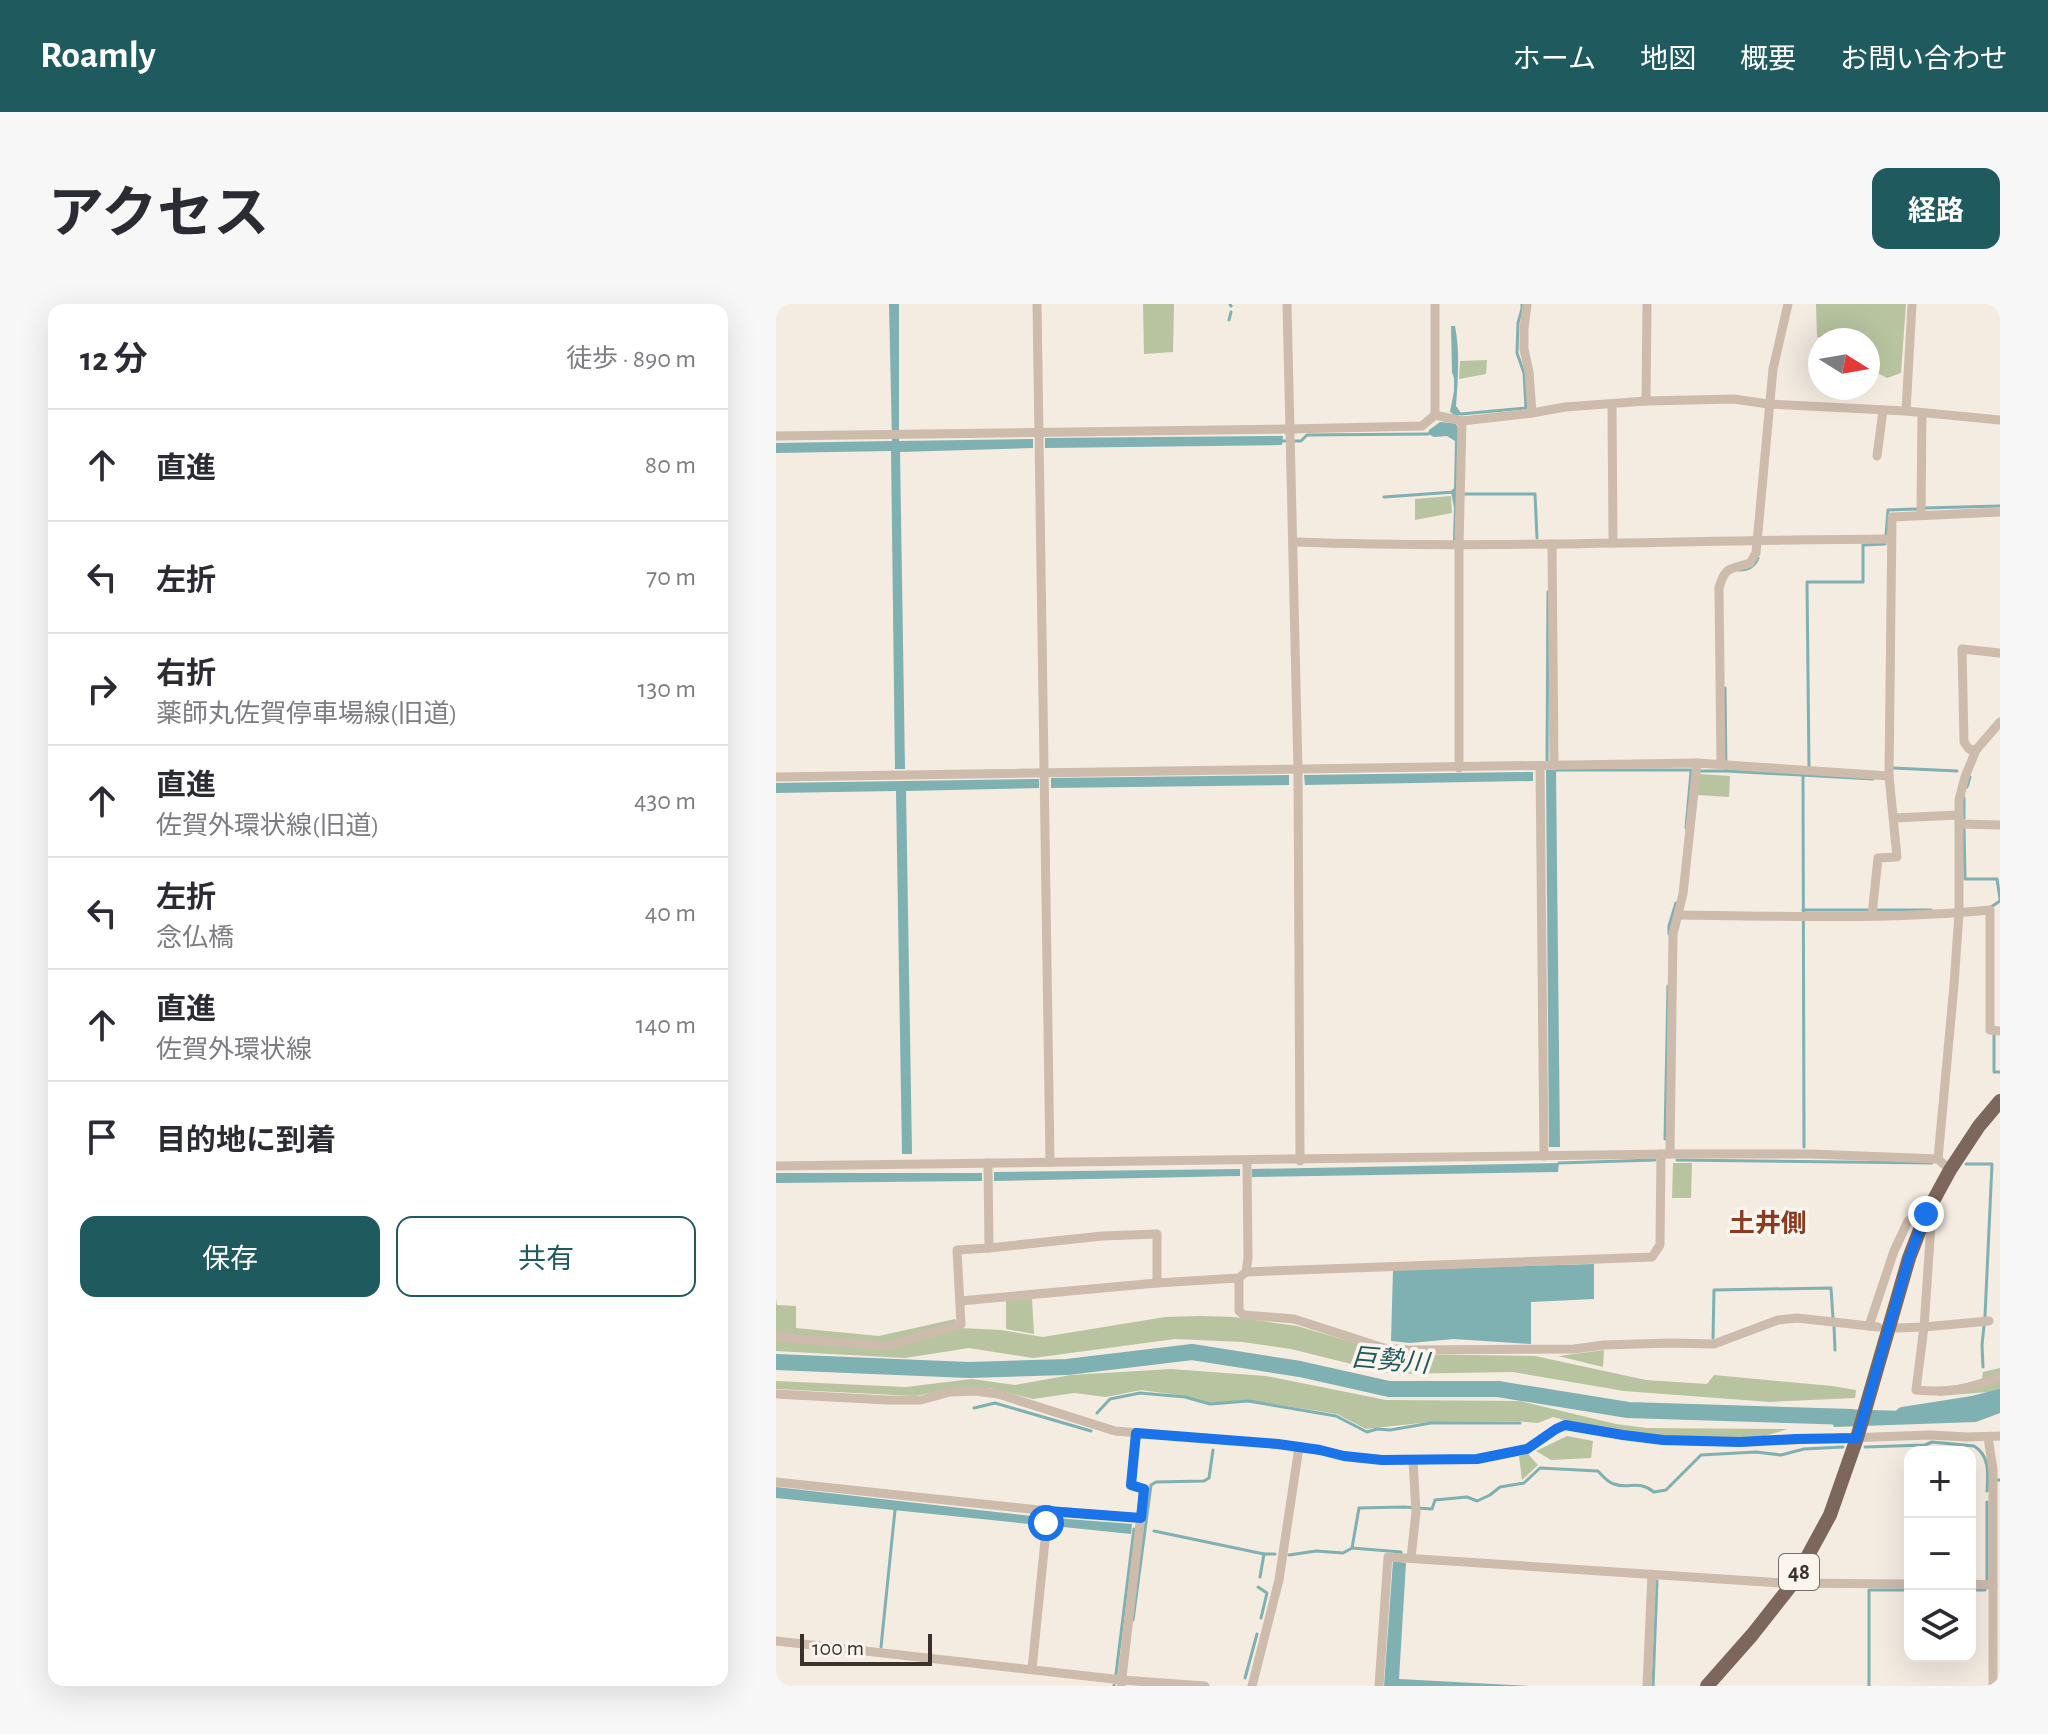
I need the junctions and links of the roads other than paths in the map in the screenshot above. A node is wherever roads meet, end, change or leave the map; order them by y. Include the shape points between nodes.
1 (1037, 304) edge
2 (1287, 304) edge
3 (1435, 304) edge
4 (1527, 304) edge
5 (1647, 304) edge
6 (1788, 304) edge
7 (1912, 304) edge
8 (1646, 401) junction
9 (1612, 404) junction
10 (1768, 404) junction
11 (1883, 410) junction
12 (1906, 411) junction
13 (1532, 413) junction
14 (1922, 413) junction
15 (1435, 415) junction
16 (2000, 420) edge
17 (1462, 421) junction
18 (776, 436) edge
19 (1291, 437) junction
20 (1038, 440) junction
21 (1877, 456) dead end
22 (2000, 512) edge
23 (1921, 514) junction
24 (1891, 539) junction
25 (1761, 540) junction
26 (1294, 542) junction
27 (1613, 542) junction
28 (1552, 544) junction
29 (1459, 545) junction
30 (2000, 653) edge
31 (2000, 722) edge
32 (1976, 750) junction
33 (1726, 765) junction
34 (1554, 766) junction
35 (1459, 768) junction
36 (1696, 768) junction
37 (1540, 774) junction
38 (776, 777) edge
39 (1298, 777) junction
40 (1045, 780) junction
41 (1889, 780) junction
42 (1894, 818) junction
43 (1959, 820) junction
44 (2000, 825) edge
45 (1872, 910) junction
46 (1959, 910) junction
47 (1678, 915) junction
48 (1996, 1031) edge
49 (2000, 1101) edge
50 (1666, 1154) junction
51 (1550, 1156) junction
52 (1938, 1159) junction
53 (1300, 1161) junction
54 (1050, 1162) junction
55 (988, 1163) junction
56 (776, 1166) edge
57 (1247, 1169) junction
58 (1950, 1170) junction
59 (1926, 1214) junction
60 (989, 1248) junction
61 (1242, 1275) junction
62 (1157, 1283) junction
63 (960, 1301) junction
64 (1985, 1322) dead end
65 (1924, 1327) junction
66 (1897, 1328) dead end
67 (776, 1337) edge
68 (2000, 1377) edge
69 (776, 1394) edge
70 (1136, 1433) junction
71 (2000, 1436) edge
72 (1988, 1437) junction
73 (1857, 1438) junction
74 (1299, 1447) junction
75 (1413, 1460) junction
76 (776, 1482) edge
77 (1047, 1517) junction
78 (1141, 1518) junction
79 (1404, 1558) junction
80 (1652, 1574) junction
81 (1793, 1583) junction
82 (1904, 1584) edge
83 (1976, 1584) edge
84 (1988, 1585) junction
85 (776, 1641) edge
86 (1032, 1669) junction
87 (1122, 1683) edge
88 (1205, 1686) edge
89 (1252, 1686) edge
90 (1379, 1686) edge
91 (1647, 1686) edge
92 (1707, 1686) edge
93 (1993, 1686) edge

1 - 20 street
2 - 19 street
3 - 15 street
4 - 13 street via 1524,349
5 - 8 street
6 - 10 street
7 - 12 street
8 - 9 street
8 - 10 street via 1734,399
9 - 13 street
9 - 27 street
10 - 11 street
10 - 25 street
11 - 12 street
11 - 21 street
12 - 14 street
13 - 17 street
14 - 16 street
14 - 23 street
15 - 17 street
15 - 19 street via 1422,426
17 - 29 street
18 - 20 street via 901,433
19 - 20 street
19 - 26 street
20 - 40 street
22 - 23 street
23 - 24 street via 1892,517
24 - 25 street
24 - 41 street
25 - 27 street
25 - 33 street via 1750,563 1722,575 1719,588
26 - 29 street
26 - 39 street
27 - 28 street
28 - 29 street
28 - 34 street
29 - 35 street
30 - 32 street via 1962,649 1964,742
31 - 32 street
32 - 43 street via 1959,800
33 - 36 street
33 - 41 street
34 - 36 street
34 - 37 street
35 - 37 street
35 - 39 street
36 - 47 street
37 - 51 street
38 - 40 street
39 - 40 street
39 - 53 street
40 - 54 street
41 - 42 street
42 - 43 street
42 - 45 street via 1897,857 1878,858
43 - 44 street
43 - 46 street
45 - 46 street
45 - 47 street
46 - 48 street via 1990,910
46 - 52 street
47 - 50 street via 1673,934
49 - 58 main road, 48
50 - 51 street
50 - 52 street
50 - 61 street via 1660,1245 1652,1257
51 - 53 street
52 - 58 street
53 - 57 street
54 - 55 street
54 - 57 street
55 - 56 street
55 - 60 street
57 - 61 street via 1248,1258
58 - 59 main road, 48
59 - 61 street via 1908,1221 1894,1251 1874,1326 1778,1320 1714,1344 1384,1348 1294,1319 1244,1315 1239,1311
59 - 65 street via 1931,1225
59 - 73 main road, 48
60 - 62 street via 1157,1234
60 - 63 street via 957,1250
61 - 62 street
62 - 63 street
63 - 67 street via 961,1324 888,1346
64 - 65 street
65 - 66 street
65 - 68 street via 1916,1390 1967,1389
69 - 70 street via 921,1400 975,1391
70 - 74 street
70 - 78 street via 1131,1485 1144,1489
71 - 72 street
72 - 73 street
72 - 84 street via 1993,1470
73 - 75 street via 1663,1440 1565,1425 1527,1449 1477,1459
73 - 81 main road, 48 via 1830,1515
74 - 75 street
74 - 89 street via 1279,1580
75 - 79 street via 1416,1508
76 - 77 street
77 - 78 street
77 - 86 street
78 - 87 street
79 - 80 street
79 - 90 street via 1388,1557
80 - 81 street
80 - 91 street
81 - 82 street
81 - 92 main road, 48
83 - 84 street
84 - 93 street
85 - 86 street
86 - 87 street
87 - 88 street

